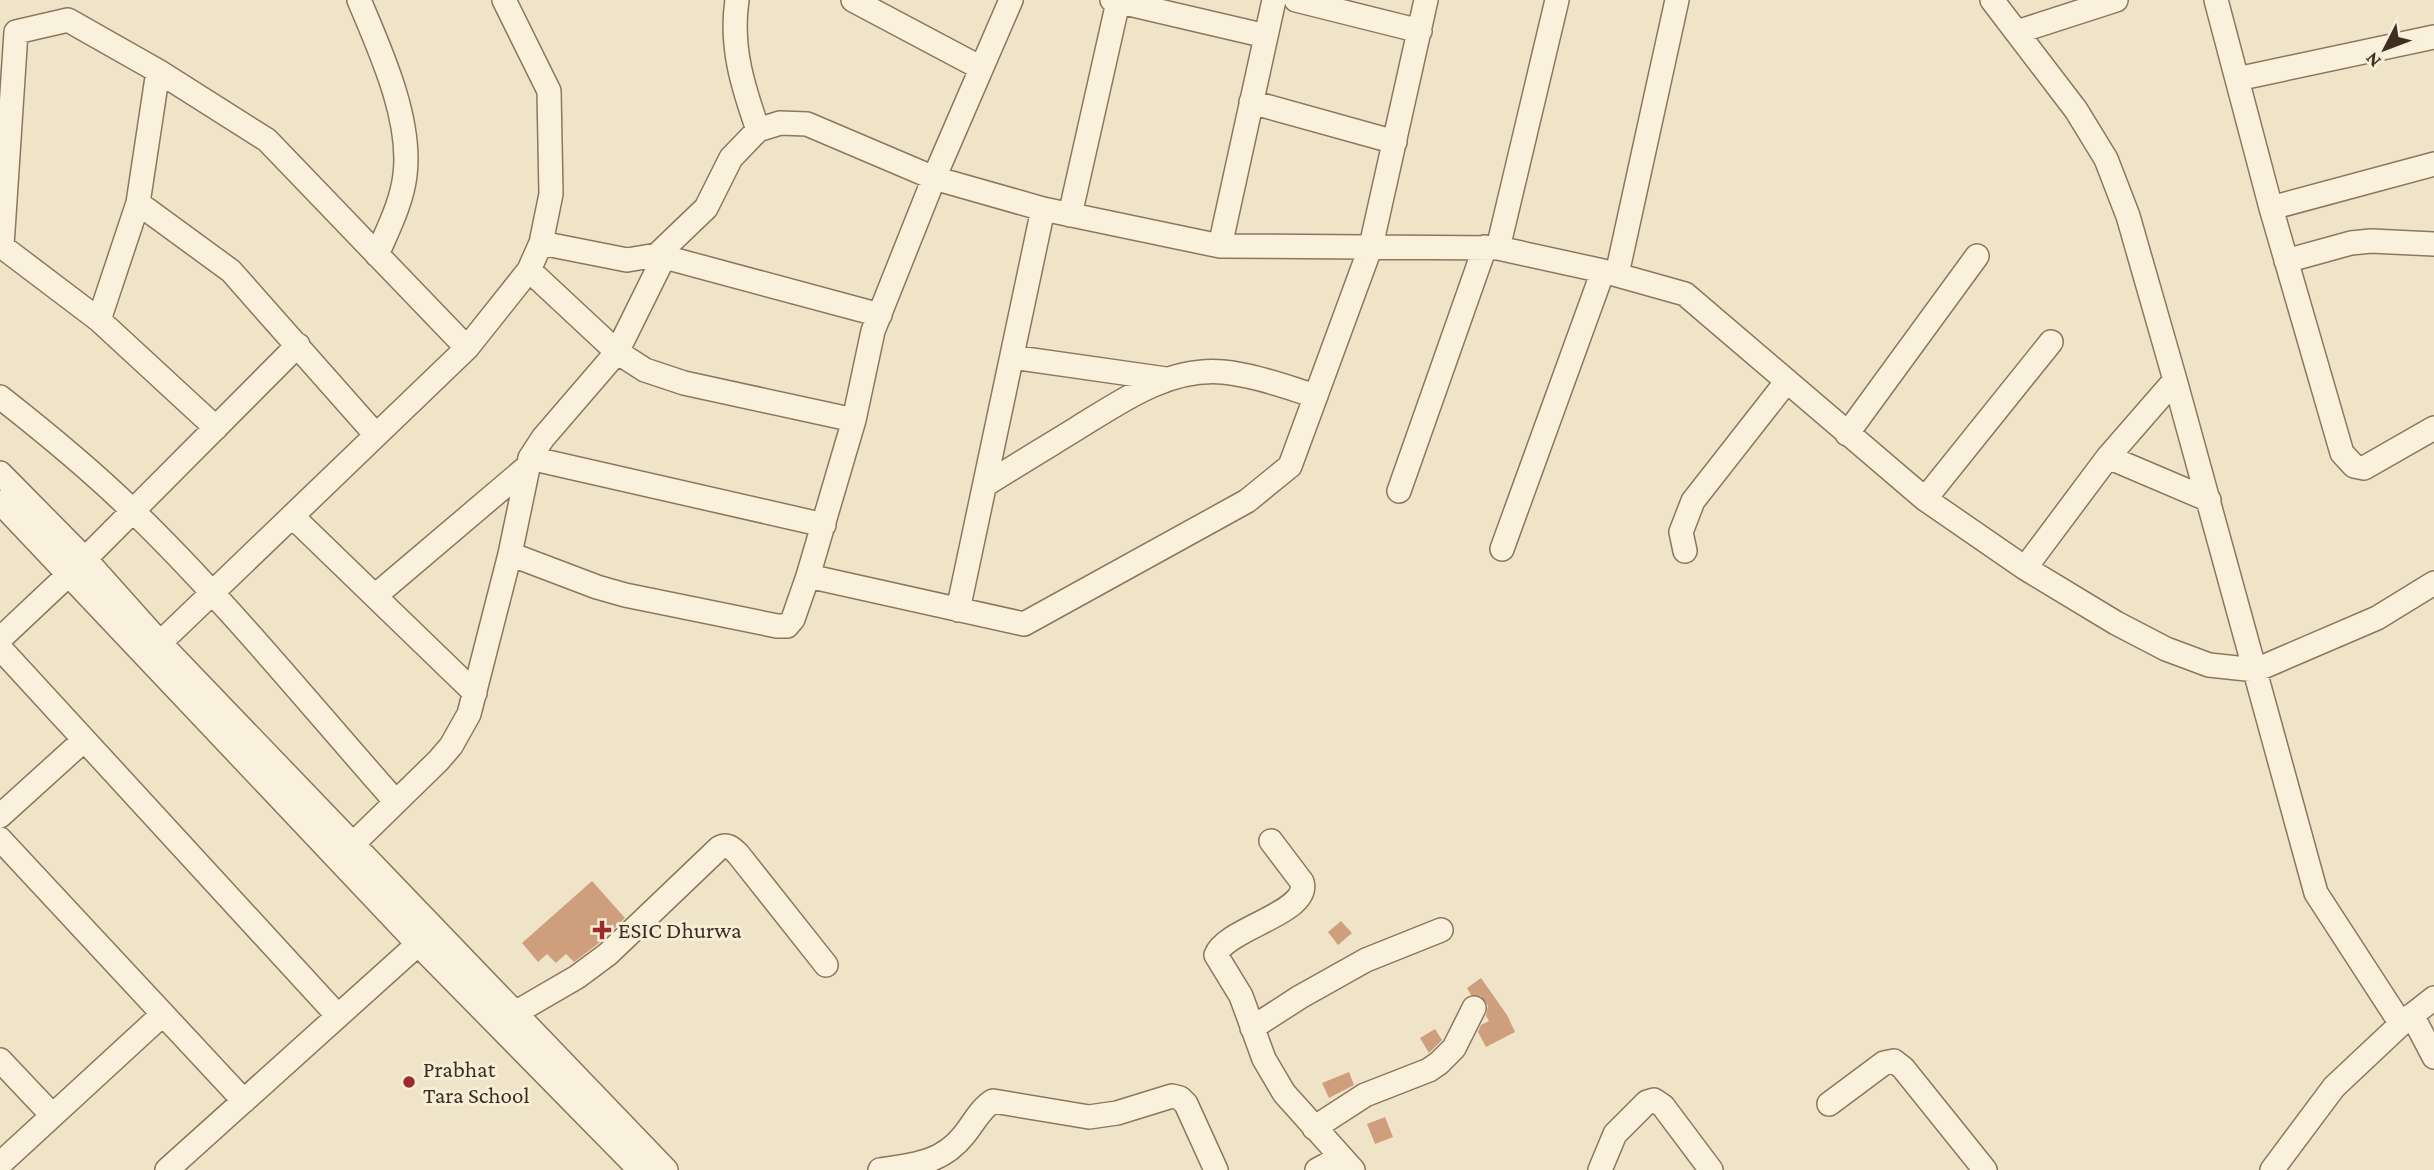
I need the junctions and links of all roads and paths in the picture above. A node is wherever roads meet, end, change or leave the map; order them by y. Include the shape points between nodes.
1 (359, 0) edge
2 (503, 0) edge
3 (737, 0) edge
4 (853, 0) edge
5 (1011, 0) edge
6 (1273, 0) edge
7 (1296, 0) edge
8 (1426, 0) edge
9 (1557, 0) edge
10 (1677, 0) edge
11 (1992, 0) edge
12 (2116, 0) edge
13 (2216, 0) edge
14 (1115, 1) edge
15 (2090, 3) edge
16 (1420, 31) junction
17 (2017, 32) junction
18 (1266, 36) junction
19 (2434, 37) edge
20 (981, 68) junction
21 (158, 71) junction
22 (2237, 79) junction
23 (1251, 102) junction
24 (758, 131) junction
25 (1395, 142) junction
26 (2434, 164) edge
27 (934, 178) junction
28 (138, 203) junction
29 (2271, 208) junction
30 (1043, 209) junction
31 (1070, 215) junction
32 (541, 243) junction
33 (2434, 244) edge
34 (1, 246) edge
35 (1220, 246) junction
36 (1371, 246) junction
37 (1492, 248) junction
38 (377, 256) junction
39 (661, 256) junction
40 (1977, 256) dead end
41 (2286, 261) junction
42 (529, 270) junction
43 (1610, 273) junction
44 (880, 315) junction
45 (99, 320) junction
46 (2051, 342) dead end
47 (298, 345) junction
48 (467, 348) junction
49 (617, 352) junction
50 (1012, 357) junction
51 (1169, 380) junction
52 (2175, 380) junction
53 (1787, 381) junction
54 (1316, 396) junction
55 (0, 397) edge
56 (854, 421) junction
57 (216, 428) junction
58 (2434, 428) edge
59 (1847, 433) junction
60 (376, 435) junction
61 (2108, 457) junction
62 (529, 463) junction
63 (0, 473) edge
64 (985, 485) junction
65 (1399, 491) dead end
66 (1925, 499) junction
67 (2208, 500) junction
68 (0, 502) edge
69 (133, 511) junction
70 (292, 516) junction
71 (824, 525) junction
72 (1502, 549) dead end
73 (1685, 551) dead end
74 (510, 554) junction
75 (85, 559) junction
76 (2025, 568) junction
77 (67, 576) junction
78 (808, 576) junction
79 (2434, 583) edge
80 (212, 594) junction
81 (375, 596) junction
82 (958, 610) junction
83 (0, 639) edge
84 (160, 643) junction
85 (0, 648) edge
86 (2256, 670) junction
87 (475, 693) junction
88 (85, 740) junction
89 (396, 802) junction
90 (0, 816) edge
91 (0, 839) edge
92 (1271, 842) dead end
93 (353, 844) junction
94 (1441, 930) dead end
95 (426, 937) junction
96 (826, 965) dead end
97 (2434, 998) edge
98 (1474, 1008) dead end
99 (515, 1013) junction
100 (163, 1014) junction
101 (338, 1016) junction
102 (2406, 1020) junction
103 (1252, 1028) junction
104 (2434, 1058) edge
105 (0, 1060) edge
106 (244, 1101) junction
107 (1829, 1104) dead end
108 (52, 1115) junction
109 (1314, 1128) junction
110 (0, 1164) edge
111 (1347, 1164) edge
112 (167, 1170) edge
113 (640, 1170) edge
114 (666, 1170) edge
115 (880, 1170) edge
116 (1216, 1170) edge
117 (1317, 1170) edge
118 (1600, 1170) edge
119 (1711, 1170) edge
120 (1985, 1170) edge
121 (2272, 1170) edge

1 - 38 street via 394,93 407,156 401,196
2 - 32 street via 549,91 551,194
3 - 24 street via 736,58
4 - 20 street
5 - 20 street
6 - 18 street
7 - 16 street
8 - 16 street
9 - 37 street
10 - 43 street
11 - 17 street
12 - 15 street
13 - 22 street
14 - 18 street
14 - 31 street
15 - 17 street
16 - 25 street
17 - 52 street via 2076,110 2106,159 2128,216
18 - 23 street
19 - 22 street
20 - 27 street
21 - 28 street
21 - 34 street via 68,20 16,32
21 - 38 street via 267,140
22 - 29 street
23 - 25 street
23 - 35 street
24 - 27 street via 780,122 807,124
24 - 39 street via 731,158 706,208
25 - 36 street
26 - 29 street
27 - 30 street
27 - 44 street
28 - 45 street
28 - 47 street via 231,271
29 - 41 street
30 - 31 street
30 - 50 street
31 - 35 street
32 - 39 street via 627,260
32 - 42 street
33 - 41 street via 2351,243
34 - 45 street
35 - 36 street
36 - 37 street
36 - 54 street
37 - 43 street
37 - 65 street
38 - 48 street
39 - 44 street
39 - 49 street
40 - 59 street
41 - 58 street via 2342,453 2354,466 2364,468
42 - 48 street
42 - 49 street
43 - 53 street via 1685,294
43 - 72 street
44 - 56 street
45 - 57 street
46 - 66 street
47 - 57 street
47 - 60 street
48 - 60 street
49 - 56 street via 667,379
49 - 62 street via 543,438
50 - 51 street
50 - 64 street
51 - 54 street via 1220,372
51 - 64 street via 1139,391
52 - 61 street
52 - 67 street
53 - 59 street
53 - 73 street via 1693,502 1681,532
54 - 82 street via 1290,466 1247,501 1024,624
55 - 69 street via 51,436
56 - 71 street
57 - 69 street
59 - 66 street
60 - 70 street
61 - 67 street
61 - 76 street
62 - 71 street
62 - 74 street
62 - 81 street
63 - 75 street
64 - 82 street
66 - 76 street
67 - 86 street
68 - 77 street
69 - 75 street
69 - 80 street
70 - 80 street
70 - 81 street
71 - 78 street
74 - 78 street via 616,593 777,626 788,626 793,619
74 - 87 street
75 - 77 street
75 - 84 street
76 - 86 street via 2166,649 2209,665
77 - 83 street
77 - 95 street
78 - 82 street
79 - 86 street via 2377,618
80 - 84 street
80 - 89 street
81 - 87 street
84 - 93 street
85 - 88 street
86 - 102 street via 2316,893
87 - 89 street via 451,746
88 - 90 street
88 - 101 street
89 - 93 street
91 - 100 street
92 - 103 street via 1302,882 1303,890 1277,916 1247,928 1216,953 1241,996
93 - 95 street
94 - 103 street via 1366,960
95 - 99 street
95 - 101 street
95 - 113 street
96 - 99 street via 738,854 724,846 608,954
97 - 102 street
98 - 109 street via 1454,1048 1439,1063 1365,1094
99 - 114 street
100 - 106 street
100 - 108 street
101 - 106 street
102 - 104 street
102 - 121 street via 2334,1087
103 - 109 street via 1274,1077
105 - 108 street
106 - 112 street
107 - 120 street via 1884,1063 1894,1061
108 - 110 street
109 - 111 street
111 - 117 street
115 - 116 street via 942,1156 993,1101 1089,1116 1177,1096 1186,1104
118 - 119 street via 1615,1134 1654,1100

